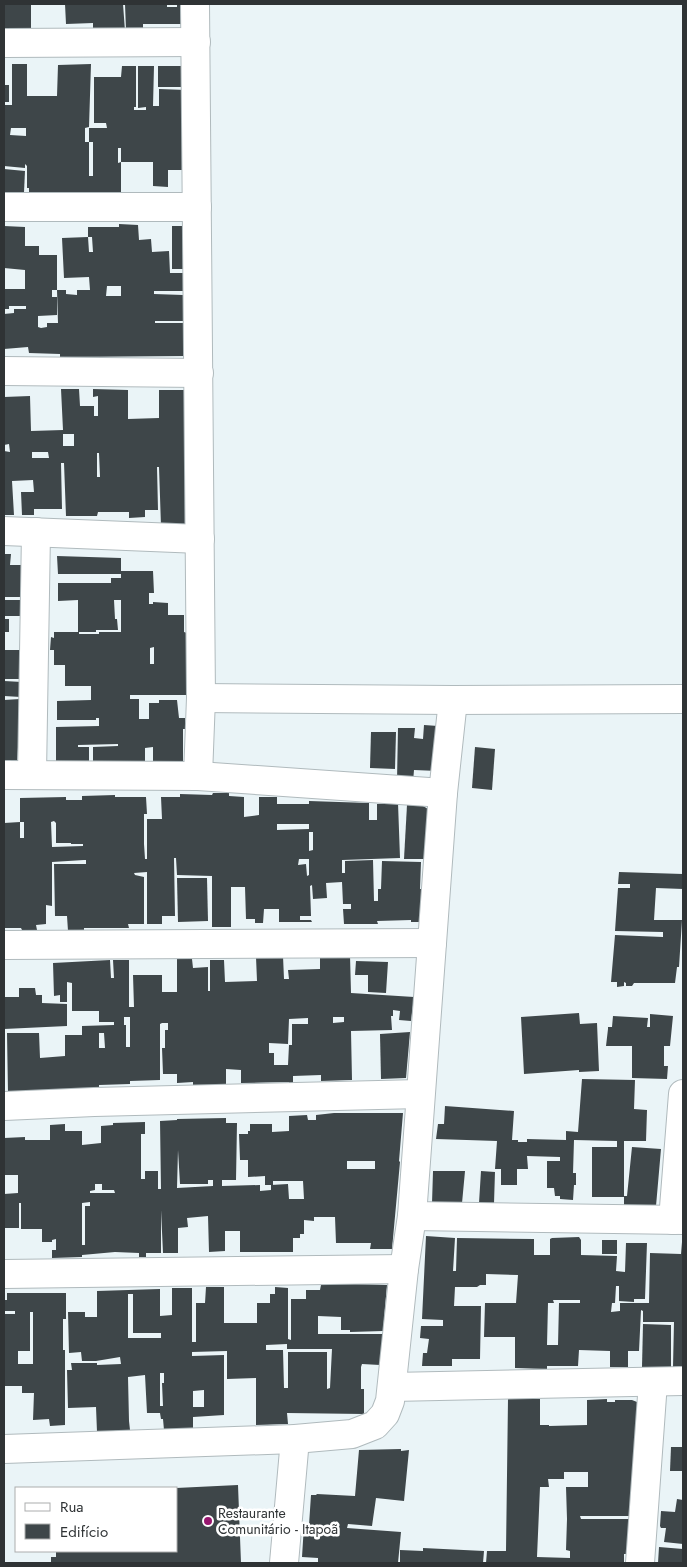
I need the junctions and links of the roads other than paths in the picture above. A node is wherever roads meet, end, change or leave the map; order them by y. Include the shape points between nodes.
1 (195, 4) edge
2 (196, 42) junction
3 (4, 43) edge
4 (4, 207) edge
5 (197, 207) junction
6 (4, 371) edge
7 (198, 373) junction
8 (4, 531) edge
9 (36, 532) junction
10 (200, 539) junction
11 (201, 698) junction
12 (683, 699) edge
13 (453, 700) junction
14 (4, 775) edge
15 (32, 775) junction
16 (198, 776) junction
17 (443, 793) junction
18 (432, 943) junction
19 (4, 945) edge
20 (420, 1094) junction
21 (683, 1094) edge
22 (4, 1106) edge
23 (412, 1216) junction
24 (678, 1220) edge
25 (404, 1269) junction
26 (4, 1274) edge
27 (683, 1381) edge
28 (653, 1382) junction
29 (392, 1387) junction
30 (295, 1439) junction
31 (4, 1449) edge
32 (284, 1563) edge
33 (640, 1563) edge

1 - 2 street
2 - 3 street
2 - 5 street
4 - 5 street
5 - 7 street
6 - 7 street
7 - 10 street
8 - 9 street
9 - 10 street
9 - 15 street
10 - 11 street
11 - 13 street
11 - 16 street
12 - 13 street
13 - 17 street
14 - 15 street
15 - 16 street
16 - 17 street
17 - 18 street
18 - 19 street
18 - 20 street
20 - 22 street
20 - 23 street
21 - 24 street
23 - 24 street
23 - 25 street
25 - 26 street
25 - 29 street
27 - 28 street
28 - 29 street
28 - 33 street
29 - 30 street via 385,1414 375,1425 352,1434
30 - 31 street
30 - 32 street

